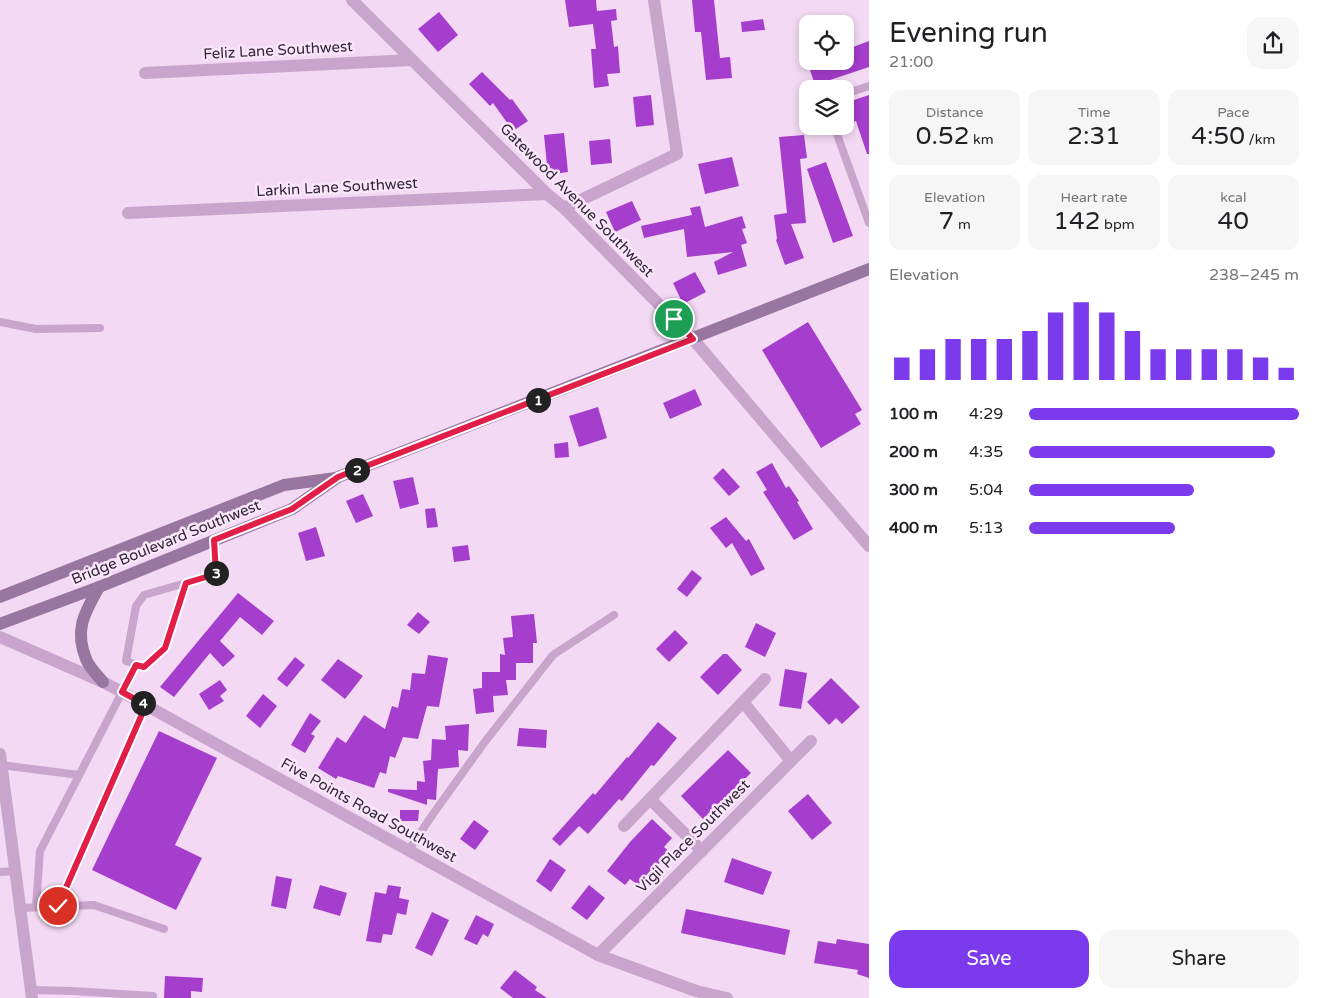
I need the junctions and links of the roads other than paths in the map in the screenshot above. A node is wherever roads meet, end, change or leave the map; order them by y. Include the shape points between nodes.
1 (352, 0) edge
2 (654, 0) edge
3 (412, 60) junction
4 (145, 72) dead end
5 (869, 86) edge
6 (854, 91) edge
7 (837, 135) edge
8 (548, 194) junction
9 (564, 208) junction
10 (128, 212) dead end
11 (869, 223) edge
12 (869, 269) edge
13 (0, 322) edge
14 (100, 328) dead end
15 (693, 339) junction
16 (338, 477) junction
17 (214, 540) junction
18 (869, 546) edge
19 (186, 583) junction
20 (99, 587) junction
21 (0, 597) edge
22 (614, 615) dead end
23 (0, 624) edge
24 (0, 637) edge
25 (136, 665) junction
26 (765, 679) dead end
27 (102, 682) junction
28 (122, 692) junction
29 (743, 702) junction
30 (146, 705) junction
31 (811, 740) dead end
32 (1, 760) edge
33 (791, 761) junction
34 (79, 775) junction
35 (650, 799) junction
36 (4, 816) edge
37 (624, 826) dead end
38 (408, 851) junction
39 (702, 851) junction
40 (0, 872) edge
41 (16, 872) junction
42 (58, 906) junction
43 (36, 907) junction
44 (20, 908) junction
45 (164, 929) dead end
46 (598, 955) junction
47 (31, 994) edge
48 (74, 994) edge
49 (696, 995) edge
50 (153, 998) edge
51 (728, 998) edge

1 - 3 street, Gatewood Avenue Southwest
2 - 9 street via 677,154
3 - 4 street, Feliz Lane Southwest
3 - 8 street, Gatewood Avenue Southwest
5 - 6 lane
7 - 11 lane
8 - 9 street, Gatewood Avenue Southwest
8 - 10 street, Larkin Lane Southwest
9 - 15 street, Gatewood Avenue Southwest
12 - 15 main road, Bridge Boulevard Southwest
13 - 14 lane via 36,330
15 - 16 main road, Bridge Boulevard Southwest
15 - 18 street, Gatewood Avenue Southwest
16 - 17 main road, Bridge Boulevard Southwest via 292,509
16 - 21 main road, Bridge Boulevard Southwest via 284,485
17 - 19 lane via 216,574
17 - 20 main road, Bridge Boulevard Southwest
19 - 25 lane via 165,648 144,667
19 - 25 lane via 144,595 136,606 126,661
20 - 23 main road, Bridge Boulevard Southwest
20 - 27 main road via 84,614 80,634 86,660
22 - 38 lane via 553,654 484,743
24 - 27 street, Five Points Road Southwest
25 - 28 lane
26 - 29 street
27 - 28 street, Five Points Road Southwest
28 - 30 street, Five Points Road Southwest
28 - 34 lane
29 - 33 street
29 - 35 street
30 - 38 street, Five Points Road Southwest
30 - 42 lane
31 - 33 street, Vigil Place Southwest
32 - 34 lane
32 - 36 street
33 - 39 street, Vigil Place Southwest
34 - 43 lane via 40,851
35 - 37 street
35 - 39 street
36 - 41 street
38 - 46 street, Five Points Road Southwest
39 - 46 street, Vigil Place Southwest
40 - 41 lane
41 - 44 street
42 - 43 lane
42 - 45 lane via 94,905
43 - 44 lane
44 - 47 street
46 - 49 street, Five Points Road Southwest
47 - 48 lane
48 - 50 lane
49 - 51 street, Five Points Road Southwest

